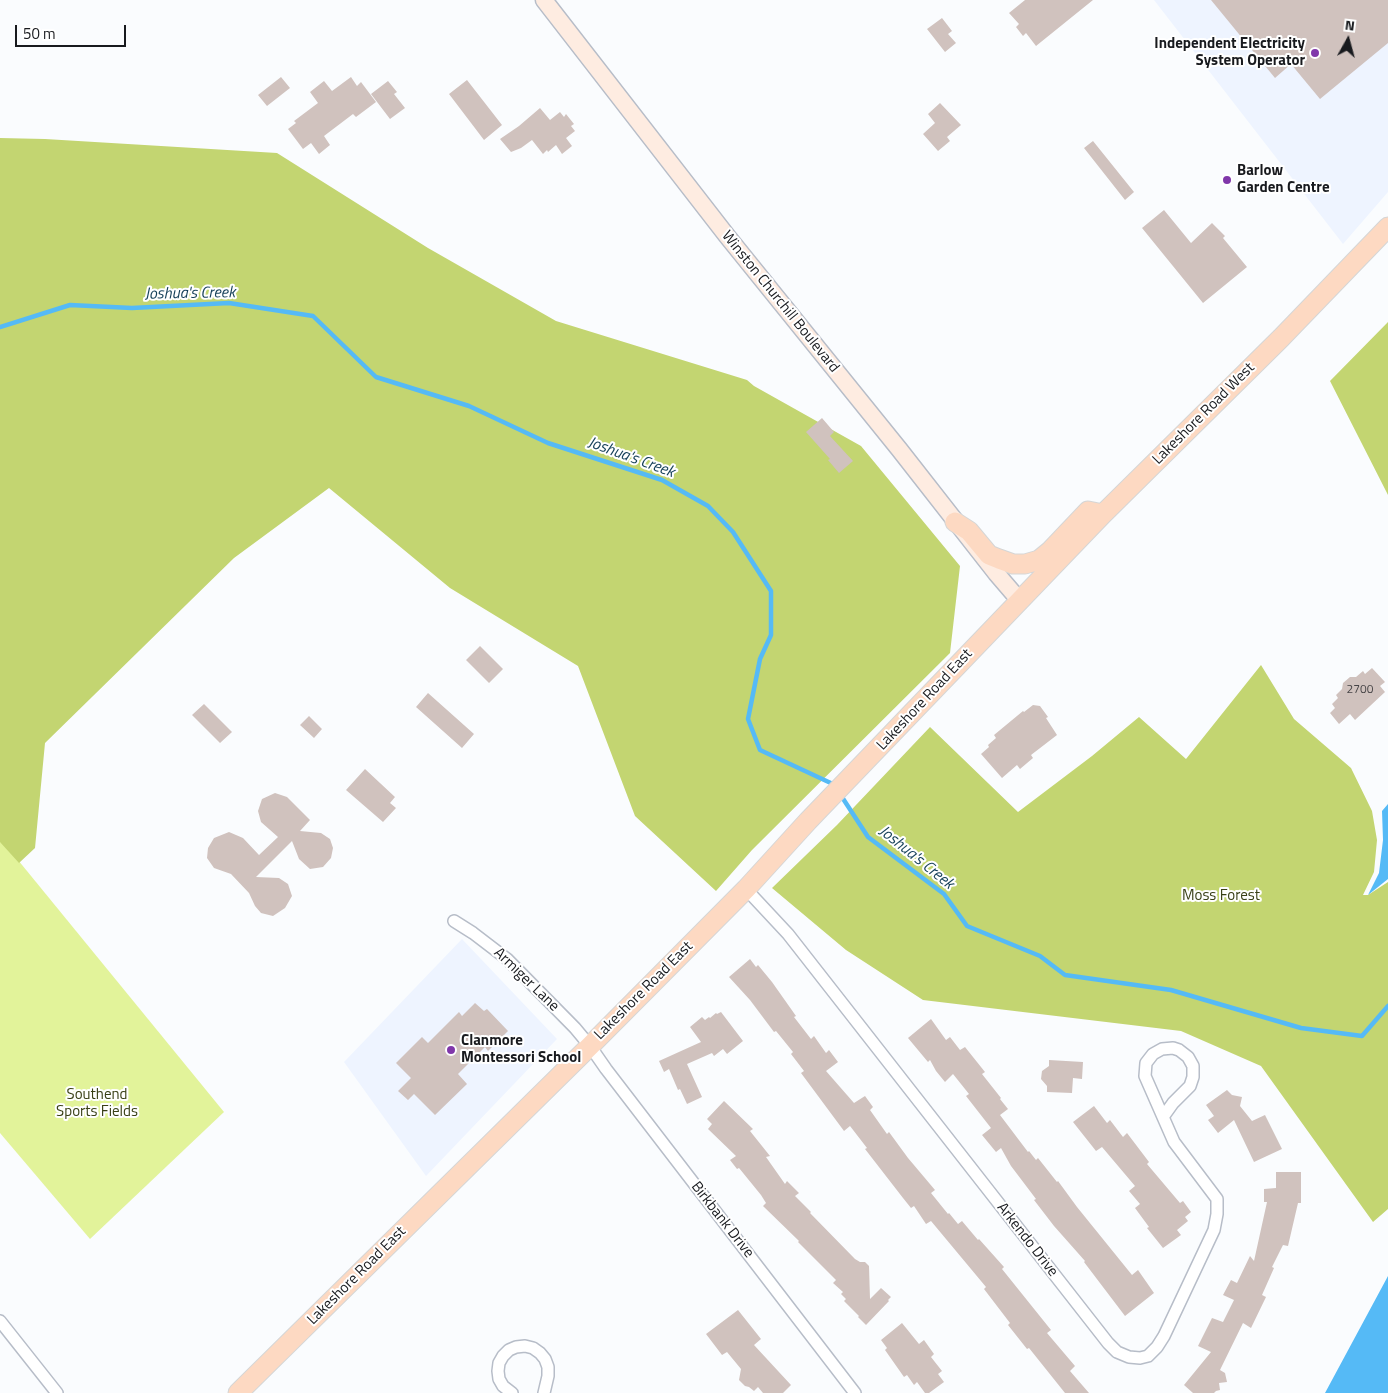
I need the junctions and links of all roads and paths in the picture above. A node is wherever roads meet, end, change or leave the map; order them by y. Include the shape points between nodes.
1 (544, 0) edge
2 (1388, 227) edge
3 (1103, 514) junction
4 (955, 522) junction
5 (1020, 601) junction
6 (746, 889) junction
7 (454, 921) dead end
8 (590, 1046) junction
9 (1163, 1117) junction
10 (0, 1321) edge
11 (57, 1393) edge
12 (238, 1393) edge
13 (512, 1393) edge
14 (544, 1393) edge
15 (855, 1393) edge

1 - 4 main road, Winston Churchill Boulevard
2 - 3 main road, Lakeshore Road West
3 - 4 main road via 1088,511 1050,551 1039,560 1025,564 1013,564 990,555
3 - 5 main road, Lakeshore Road West
4 - 5 main road, Winston Churchill Boulevard
5 - 6 main road, Lakeshore Road East
6 - 8 main road, Lakeshore Road East
6 - 9 street, Arkendo Drive via 788,934 1108,1343 1129,1357 1148,1356 1164,1336 1214,1230 1217,1214 1217,1199 1174,1142
7 - 8 street, Armiger Lane via 507,959
8 - 12 main road, Lakeshore Road East
8 - 15 street, Birkbank Drive
9 - 9 street, Arkendo Drive via 1144,1072 1153,1054 1174,1048 1188,1057 1194,1077
10 - 11 street
13 - 14 street via 499,1379 499,1363 509,1350 525,1346 540,1352 545,1359 548,1376

